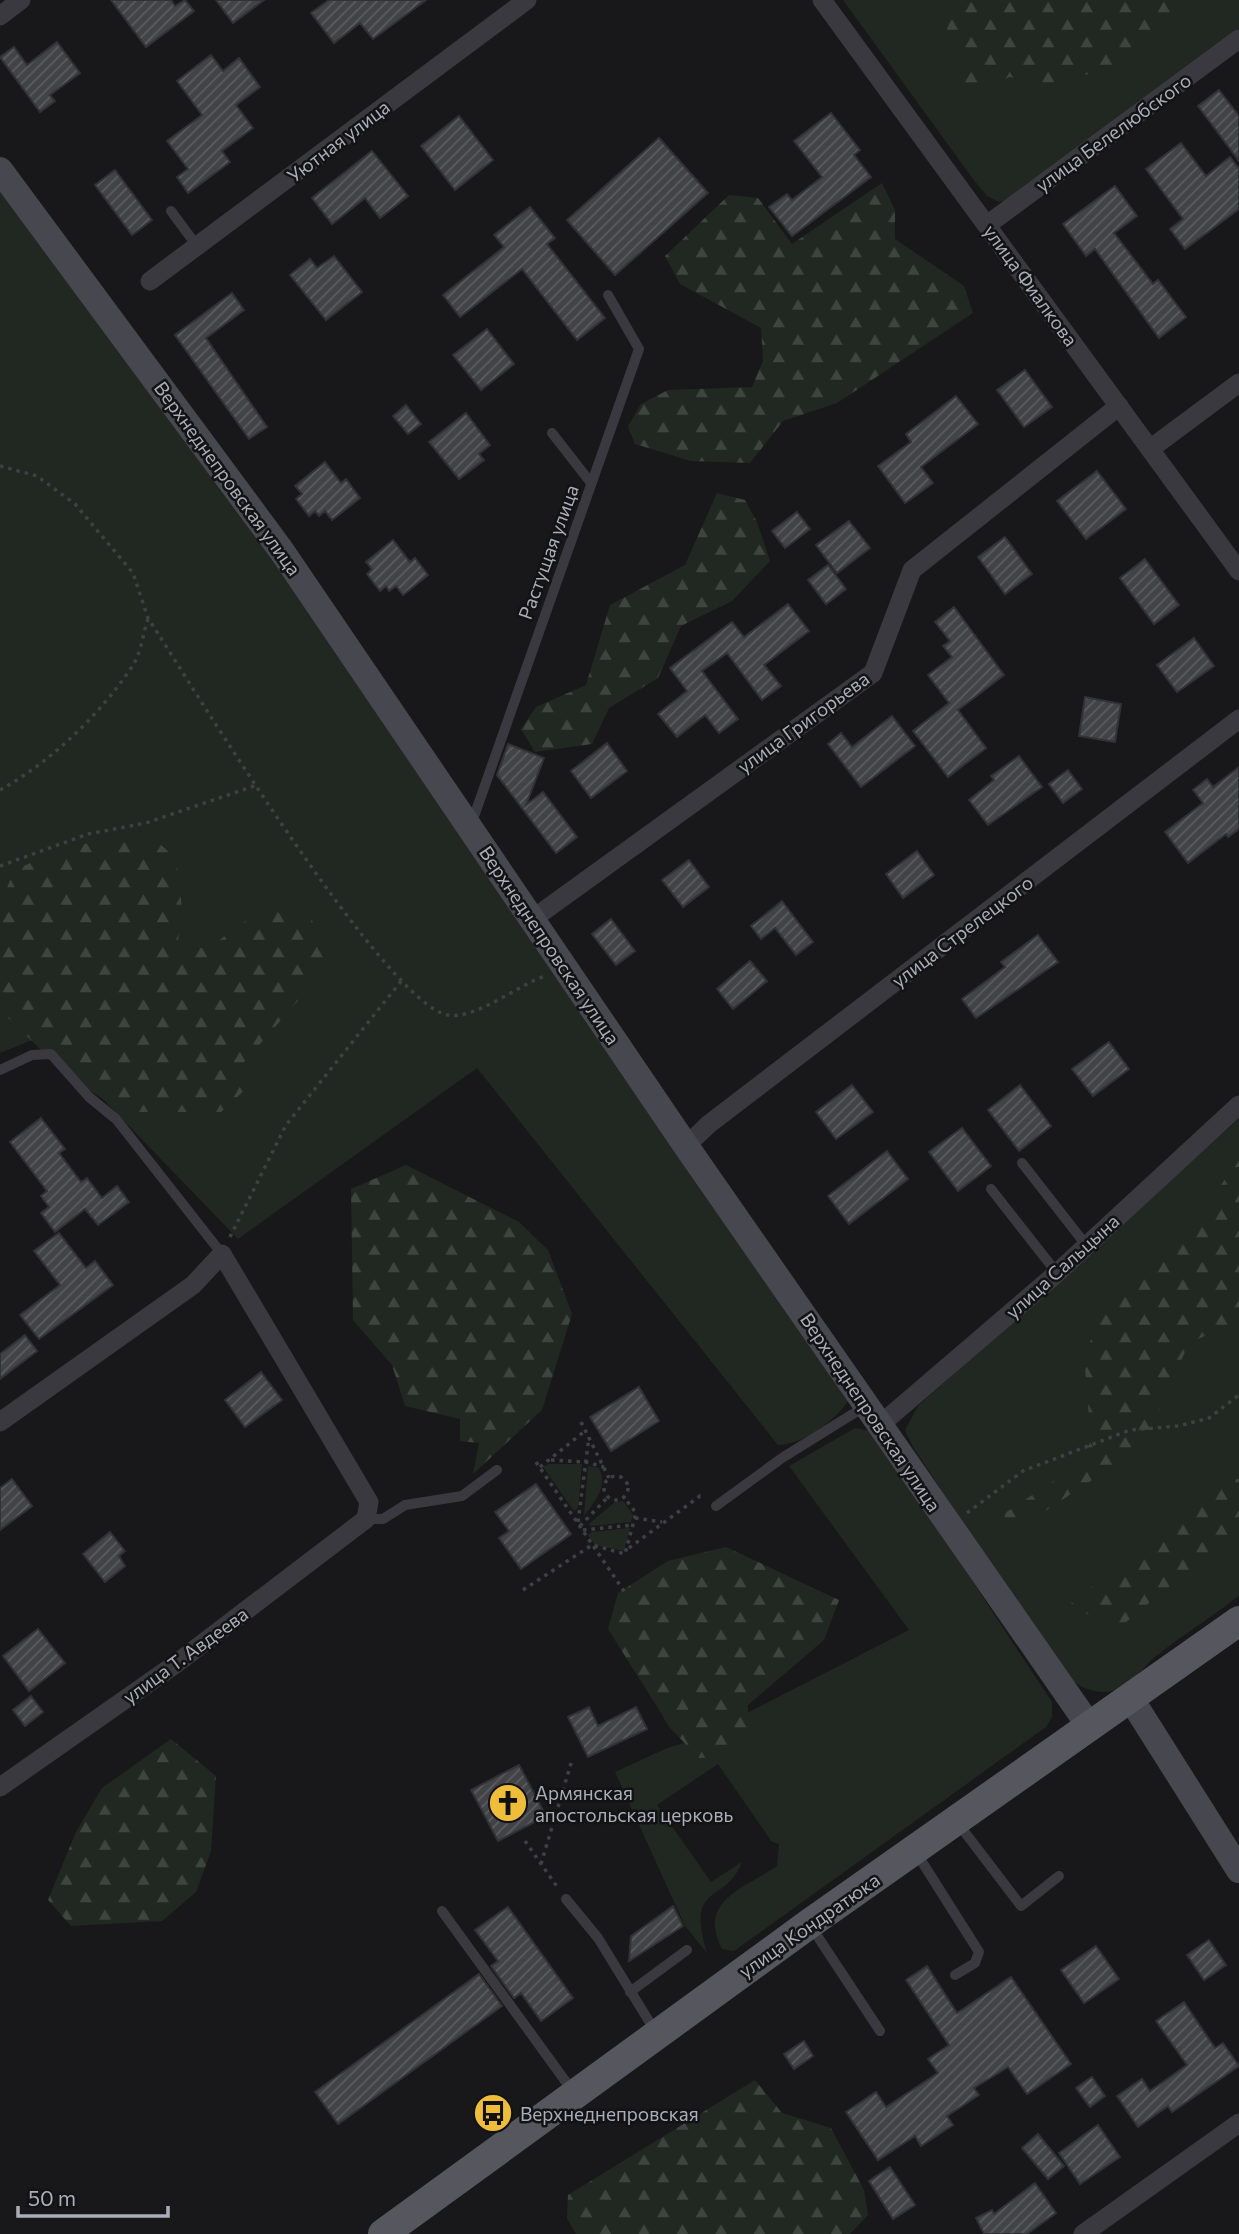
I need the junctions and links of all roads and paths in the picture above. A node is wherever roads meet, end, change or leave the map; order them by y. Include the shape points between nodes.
1 (21, 0) edge
2 (527, 0) edge
3 (822, 0) edge
4 (0, 16) edge
5 (1239, 39) edge
6 (0, 170) edge
7 (171, 211) dead end
8 (987, 225) junction
9 (197, 246) junction
10 (150, 281) dead end
11 (608, 295) dead end
12 (1239, 383) edge
13 (1119, 406) junction
14 (552, 433) dead end
15 (1150, 449) junction
16 (0, 466) edge
17 (592, 483) junction
18 (1239, 571) edge
19 (148, 618) junction
20 (1239, 719) edge
21 (257, 785) junction
22 (0, 790) edge
23 (470, 825) junction
24 (0, 866) edge
25 (534, 918) junction
26 (568, 973) junction
27 (402, 979) junction
28 (0, 1070) edge
29 (1239, 1105) edge
30 (687, 1146) junction
31 (1022, 1163) dead end
32 (991, 1189) dead end
33 (1086, 1245) junction
34 (222, 1254) junction
35 (1057, 1273) junction
36 (1239, 1395) edge
37 (874, 1415) junction
38 (0, 1422) edge
39 (581, 1422) dead end
40 (586, 1431) junction
41 (589, 1437) junction
42 (548, 1460) junction
43 (536, 1462) dead end
44 (586, 1462) junction
45 (540, 1467) junction
46 (604, 1467) junction
47 (497, 1470) dead end
48 (609, 1478) junction
49 (608, 1496) junction
50 (700, 1496) dead end
51 (624, 1497) junction
52 (716, 1506) dead end
53 (634, 1518) junction
54 (366, 1519) junction
55 (664, 1522) junction
56 (633, 1525) junction
57 (580, 1526) junction
58 (949, 1526) junction
59 (594, 1546) junction
60 (627, 1549) junction
61 (523, 1590) dead end
62 (626, 1594) dead end
63 (1239, 1621) edge
64 (1131, 1699) junction
65 (1090, 1727) junction
66 (572, 1760) dead end
67 (0, 1787) edge
68 (956, 1821) junction
69 (525, 1841) dead end
70 (914, 1851) junction
71 (541, 1864) junction
72 (1239, 1870) edge
73 (1059, 1876) dead end
74 (566, 1899) joint
75 (442, 1911) dead end
76 (809, 1924) junction
77 (687, 1950) dead end
78 (955, 1975) dead end
79 (631, 1992) junction
80 (880, 2031) dead end
81 (657, 2034) junction
82 (574, 2094) junction
83 (1239, 2123) edge
84 (385, 2234) edge
85 (1083, 2234) edge

1 - 4 street
2 - 9 street, Уютная улица
3 - 8 street, улица Фиалкова
5 - 8 street, улица Белелюбского
6 - 23 street, Верхнеднепровская улица via 259,519
7 - 9 lane
8 - 13 street, улица Фиалкова
9 - 10 street, Уютная улица
11 - 17 lane, Растущая улица via 639,349
12 - 15 street
13 - 15 street, улица Фиалкова
13 - 25 street, улица Григорьева via 912,570 873,673
14 - 17 lane
15 - 18 street, улица Фиалкова
16 - 19 path via 37,476 82,511 133,573
17 - 23 lane, Растущая улица
19 - 21 path
19 - 22 path via 134,663 72,738
20 - 30 street, улица Стрелецкого via 709,1124
21 - 24 path via 146,823 88,834
21 - 27 path via 310,868
23 - 25 street, Верхнеднепровская улица
25 - 26 street, Верхнеднепровская улица
26 - 27 path via 527,982 459,1016 434,1012
26 - 30 street, Верхнеднепровская улица
27 - 34 path via 286,1125
28 - 34 lane via 32,1055 51,1054 89,1097 116,1119
29 - 33 street, улица Сальцына
30 - 37 street, Верхнеднепровская улица
31 - 33 lane
32 - 35 lane
33 - 35 street, улица Сальцына
34 - 38 street via 192,1285
34 - 54 street via 359,1483 369,1502
35 - 37 street, улица Сальцына
36 - 58 path via 1209,1418 1130,1430 1023,1471
37 - 52 lane via 782,1458
37 - 58 street, Верхнеднепровская улица
39 - 40 path
40 - 41 path
40 - 42 path
41 - 44 path
41 - 46 path
42 - 44 path
42 - 45 path
43 - 45 path
44 - 46 path
44 - 57 path
45 - 57 path
46 - 48 path
47 - 54 lane via 462,1496 405,1505 383,1519
48 - 49 path via 604,1488
48 - 51 path via 624,1479 628,1486
49 - 51 path
49 - 57 path
50 - 55 path
51 - 53 path via 636,1513
53 - 55 path
53 - 56 path
54 - 67 street, улица Т. Авдеева via 177,1663
55 - 60 path
56 - 57 path
56 - 60 path
57 - 59 path
58 - 65 street, Верхнеднепровская улица
59 - 60 path via 625,1554
59 - 61 path
59 - 62 path
63 - 64 main road, улица Кондратюка
64 - 65 main road, улица Кондратюка
64 - 72 street
65 - 68 main road, улица Кондратюка
66 - 71 path
68 - 70 main road, улица Кондратюка
68 - 73 lane via 1021,1906
69 - 71 path
70 - 76 main road, улица Кондратюка
70 - 78 lane via 979,1952 975,1963
71 - 74 path
74 - 79 lane via 598,1938
75 - 82 lane
76 - 80 lane
76 - 81 main road, улица Кондратюка
77 - 79 lane
79 - 81 lane
81 - 82 main road, улица Кондратюка
82 - 84 main road, улица Кондратюка
83 - 85 street

